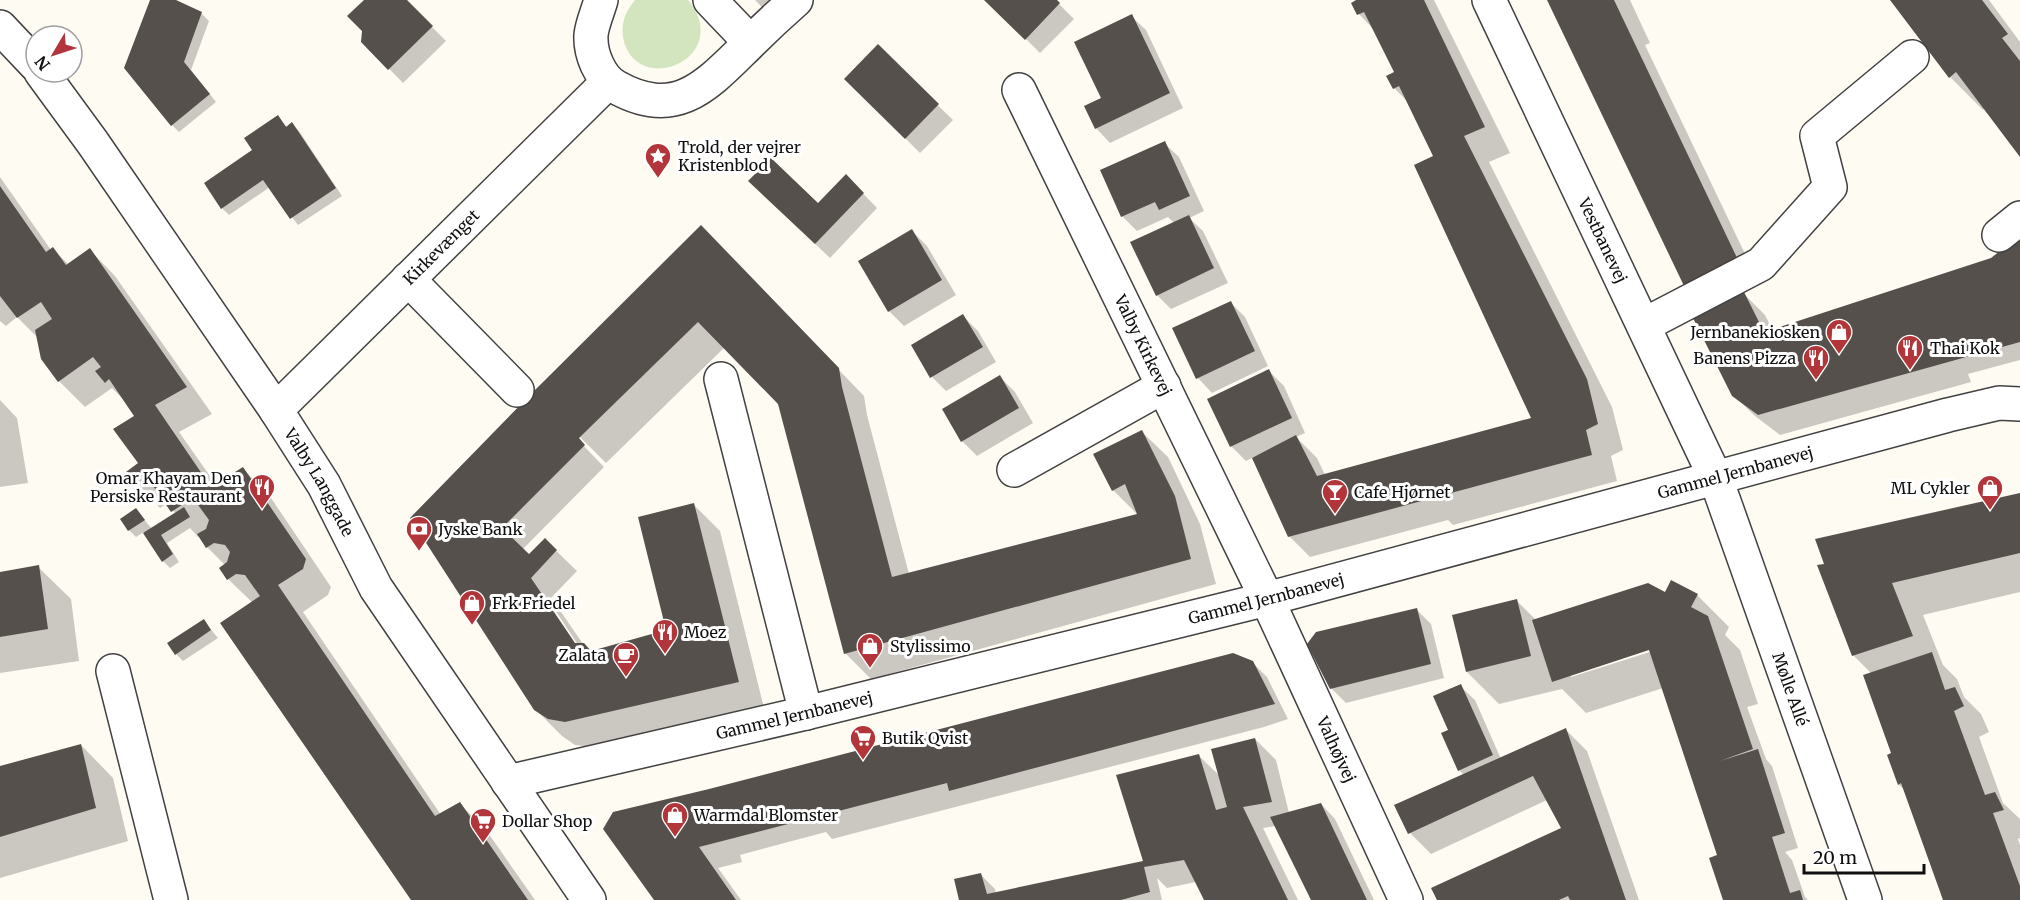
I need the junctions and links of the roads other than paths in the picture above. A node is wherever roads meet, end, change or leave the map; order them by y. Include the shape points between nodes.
1 (601, 0) edge
2 (710, 0) edge
3 (796, 0) edge
4 (1489, 0) edge
5 (0, 27) edge
6 (750, 42) junction
7 (24, 52) edge
8 (1912, 57) dead end
9 (608, 82) junction
10 (50, 84) edge
11 (1019, 90) dead end
12 (408, 279) junction
13 (1644, 325) junction
14 (720, 379) dead end
15 (1164, 386) junction
16 (517, 390) dead end
17 (2020, 404) edge
18 (276, 410) junction
19 (1014, 470) dead end
20 (1716, 479) junction
21 (1268, 599) junction
22 (113, 671) dead end
23 (806, 713) junction
24 (508, 782) junction
25 (171, 900) edge
26 (589, 900) edge
27 (1406, 900) edge
28 (1865, 900) edge

1 - 9 street via 591,35 598,67
2 - 6 street
3 - 6 street
4 - 13 street, Vestbanevej
5 - 7 street
6 - 9 street via 714,78 674,100 651,101
8 - 13 street via 1817,136 1830,187 1761,264
9 - 12 street, Kirkevænget
10 - 18 street, Valby Langgade
11 - 15 street, Valby Kirkevej
12 - 16 street
12 - 18 street, Kirkevænget
13 - 20 street, Vestbanevej
14 - 23 street
15 - 19 street
15 - 21 street, Valby Kirkevej
17 - 20 street, Gammel Jernbanevej via 1999,403 1948,415
18 - 24 street, Valby Langgade via 324,485 376,588
20 - 21 street, Gammel Jernbanevej
20 - 28 street, Mølle Allé
21 - 23 street, Gammel Jernbanevej
21 - 27 street, Valhøjvej
22 - 25 street
23 - 24 street, Gammel Jernbanevej
24 - 26 street, Valby Langgade

